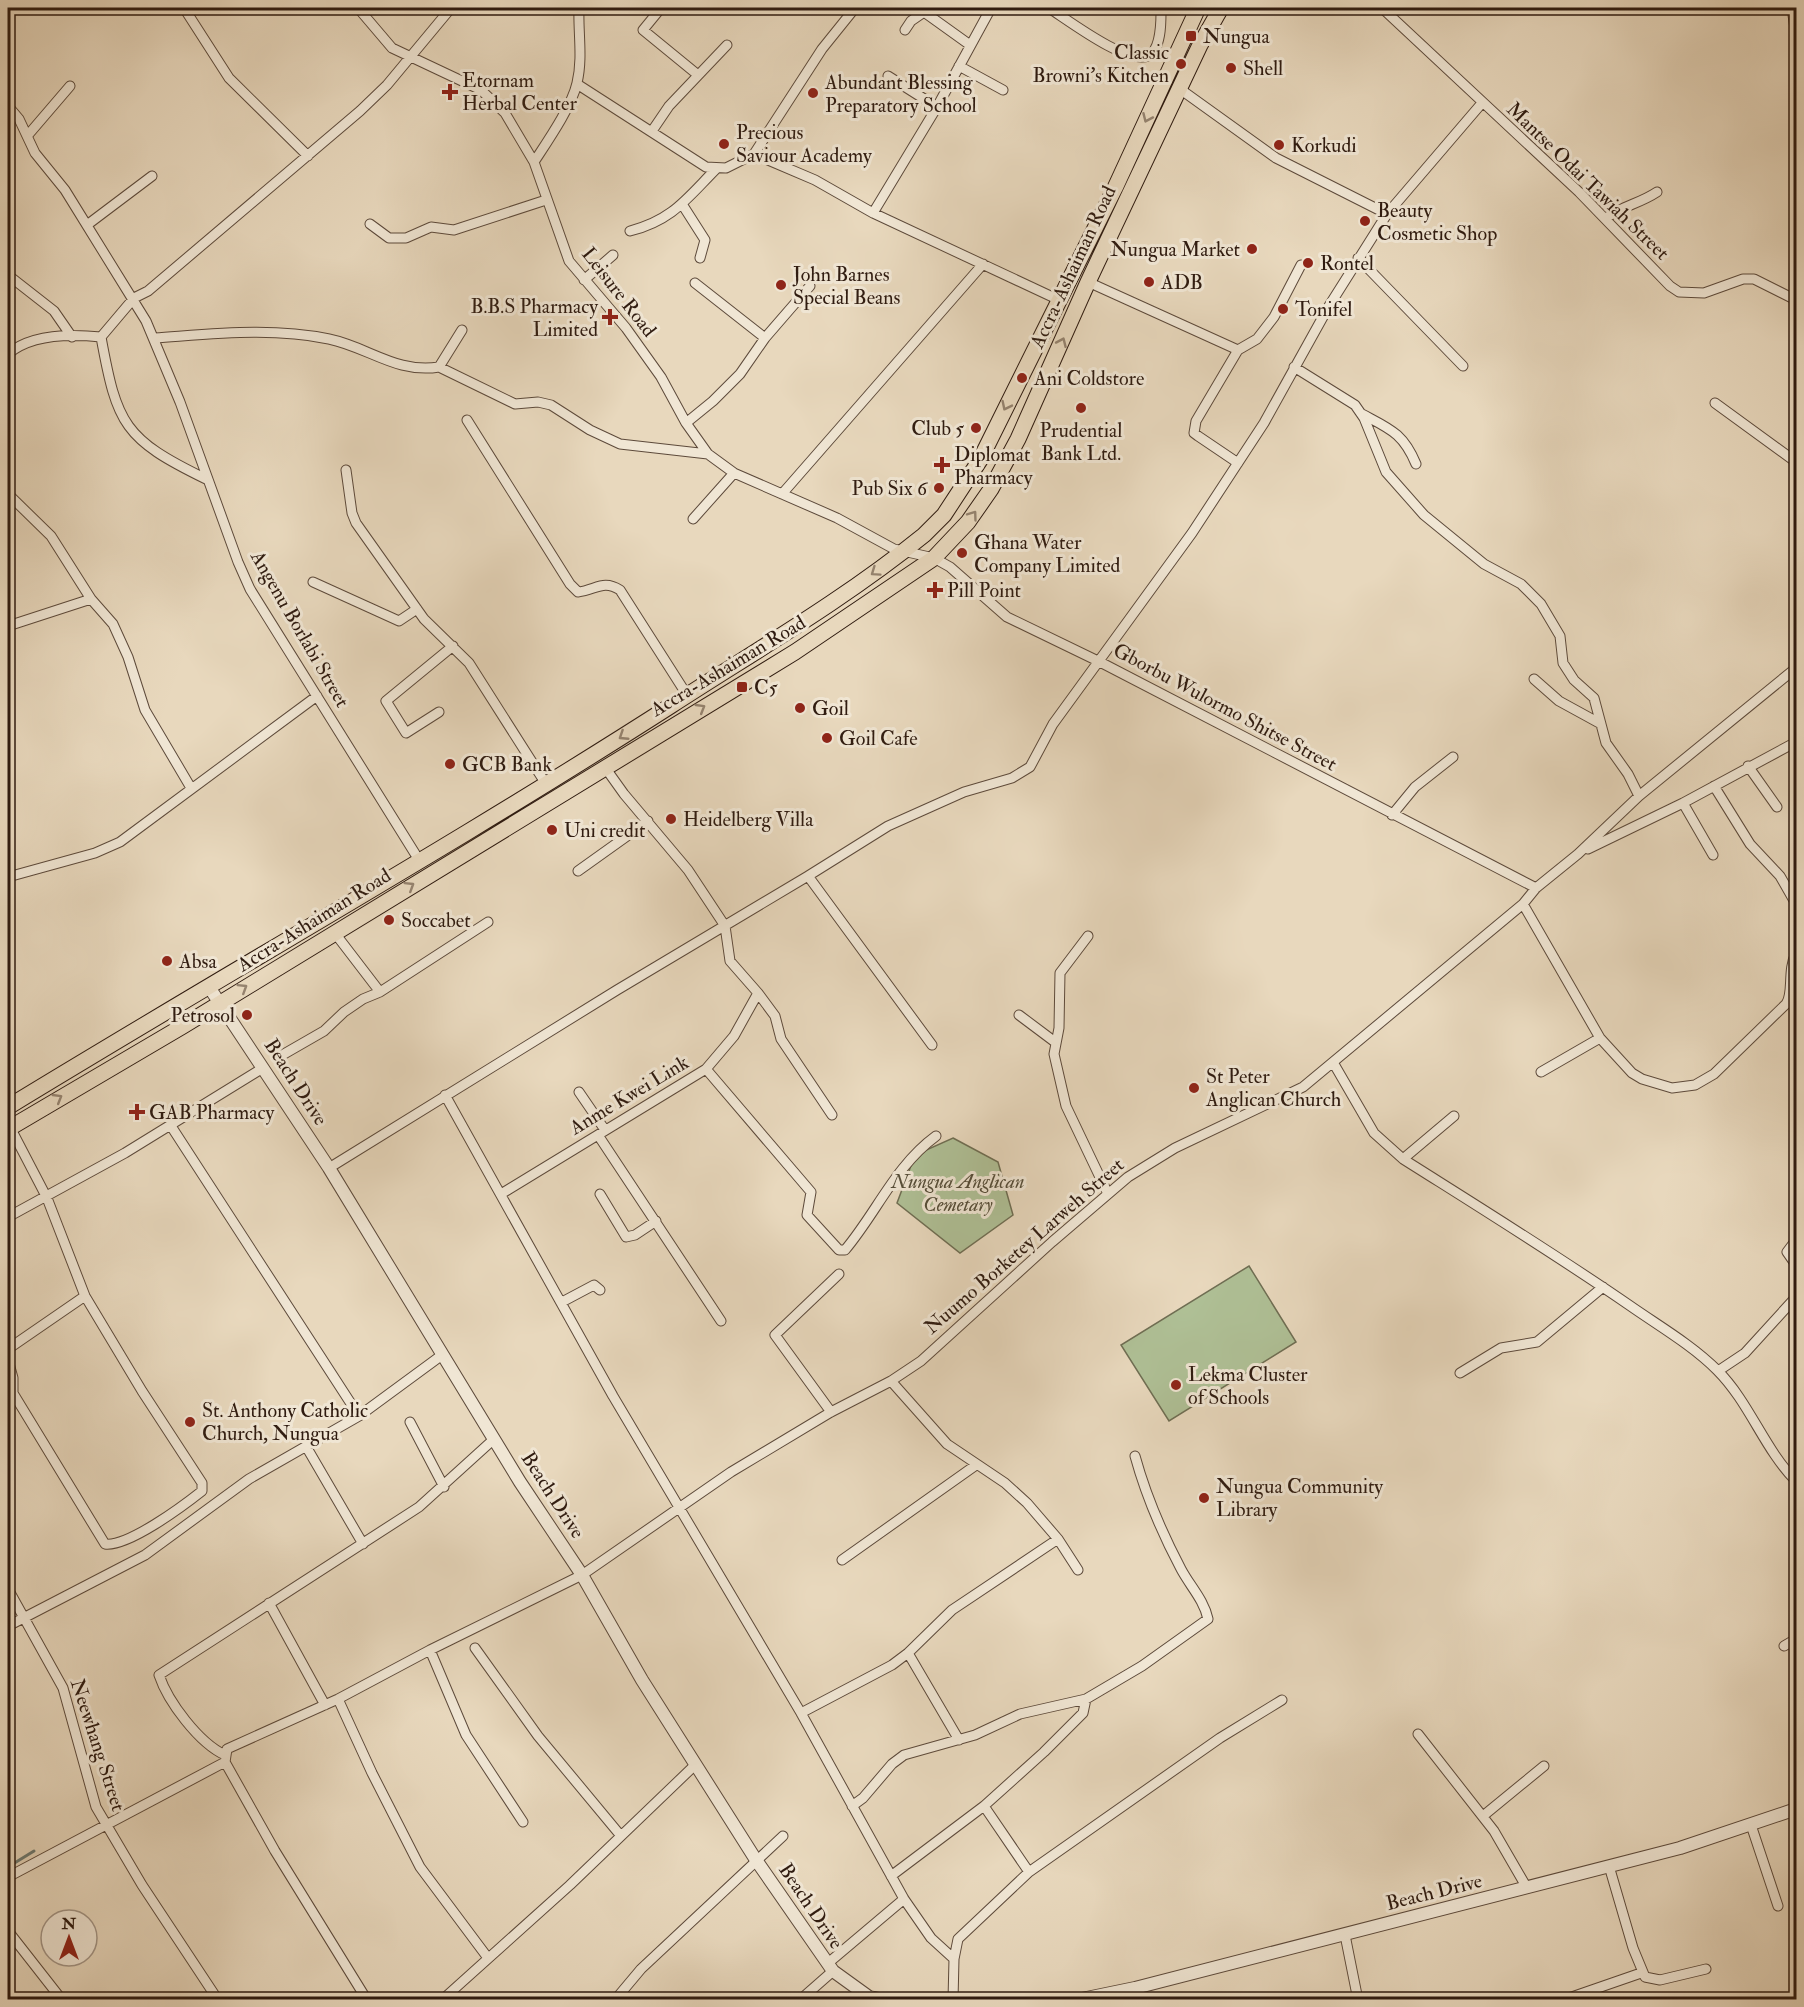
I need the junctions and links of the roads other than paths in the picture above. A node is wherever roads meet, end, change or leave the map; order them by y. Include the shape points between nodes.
1 (184, 8) edge
2 (358, 8) edge
3 (451, 8) edge
4 (579, 8) edge
5 (661, 8) edge
6 (855, 8) edge
7 (991, 8) edge
8 (1049, 8) edge
9 (1161, 8) edge
10 (1198, 8) edge
11 (1382, 8) edge
12 (1792, 8) edge
13 (1214, 10) edge
14 (905, 30) dead end
15 (1797, 36) edge
16 (727, 45) dead end
17 (970, 45) junction
18 (409, 58) junction
19 (959, 66) junction
20 (698, 75) junction
21 (888, 76) dead end
22 (577, 84) junction
23 (70, 86) dead end
24 (1180, 89) junction
25 (1003, 90) dead end
26 (1482, 103) junction
27 (8, 106) edge
28 (937, 107) junction
29 (652, 131) junction
30 (28, 135) junction
31 (753, 154) junction
32 (308, 156) junction
33 (534, 162) junction
34 (717, 168) junction
35 (152, 176) dead end
36 (1657, 192) dead end
37 (546, 200) junction
38 (682, 204) junction
39 (873, 213) junction
40 (1387, 214) junction
41 (1606, 218) junction
42 (370, 224) dead end
43 (87, 225) junction
44 (630, 231) dead end
45 (613, 255) dead end
46 (700, 258) dead end
47 (1358, 258) junction
48 (983, 264) junction
49 (1301, 265) dead end
50 (8, 275) edge
51 (584, 280) junction
52 (1088, 282) junction
53 (695, 283) dead end
54 (810, 286) dead end
55 (1795, 296) edge
56 (134, 298) junction
57 (1059, 300) junction
58 (462, 330) dead end
59 (72, 337) junction
60 (101, 337) junction
61 (155, 338) junction
62 (765, 338) junction
63 (10, 349) edge
64 (1238, 350) junction
65 (1463, 366) dead end
66 (439, 367) junction
67 (1294, 367) junction
68 (1716, 403) dead end
69 (1362, 414) junction
70 (467, 420) dead end
71 (686, 423) junction
72 (708, 454) junction
73 (1797, 462) edge
74 (1238, 463) junction
75 (1416, 464) dead end
76 (346, 470) dead end
77 (734, 473) junction
78 (206, 479) junction
79 (8, 494) edge
80 (782, 494) junction
81 (693, 519) dead end
82 (903, 553) junction
83 (934, 558) junction
84 (314, 582) dead end
85 (91, 599) junction
86 (417, 609) junction
87 (8, 626) edge
88 (453, 646) junction
89 (1100, 662) junction
90 (1797, 668) edge
91 (1534, 679) dead end
92 (687, 695) junction
93 (317, 696) junction
94 (439, 712) dead end
95 (1601, 724) junction
96 (1797, 742) edge
97 (1453, 757) dead end
98 (604, 766) junction
99 (1748, 766) junction
100 (546, 784) junction
101 (1714, 786) junction
102 (191, 788) junction
103 (1639, 796) junction
104 (1683, 803) junction
105 (1777, 807) dead end
106 (1392, 815) junction
107 (648, 821) junction
108 (1578, 854) junction
109 (1713, 855) dead end
110 (419, 860) junction
111 (578, 871) dead end
112 (9, 873) edge
113 (808, 876) junction
114 (1536, 888) junction
115 (1523, 904) junction
116 (1797, 904) edge
117 (488, 922) dead end
118 (725, 926) junction
119 (334, 932) junction
120 (1088, 936) dead end
121 (1797, 953) edge
122 (209, 987) junction
123 (380, 992) junction
124 (758, 993) junction
125 (220, 1003) junction
126 (1019, 1015) dead end
127 (1600, 1038) junction
128 (1054, 1041) junction
129 (932, 1045) dead end
130 (284, 1054) dead end
131 (1334, 1064) junction
132 (263, 1068) junction
133 (706, 1069) junction
134 (1541, 1072) dead end
135 (579, 1092) dead end
136 (445, 1095) junction
137 (8, 1107) edge
138 (832, 1115) dead end
139 (1454, 1116) dead end
140 (171, 1125) junction
141 (9, 1128) edge
142 (601, 1132) junction
143 (936, 1136) dead end
144 (1403, 1159) junction
145 (329, 1168) junction
146 (501, 1194) junction
147 (600, 1194) dead end
148 (1108, 1194) junction
149 (47, 1198) junction
150 (8, 1217) edge
151 (656, 1221) junction
152 (1797, 1240) edge
153 (1797, 1264) edge
154 (839, 1274) dead end
155 (1603, 1287) junction
156 (600, 1290) dead end
157 (85, 1296) junction
158 (1797, 1297) edge
159 (562, 1302) junction
160 (721, 1321) dead end
161 (8, 1349) edge
162 (442, 1355) junction
163 (8, 1359) edge
164 (1718, 1371) junction
165 (1460, 1373) dead end
166 (891, 1381) junction
167 (831, 1412) junction
168 (359, 1416) junction
169 (410, 1422) dead end
170 (494, 1439) junction
171 (307, 1448) junction
172 (1135, 1456) dead end
173 (976, 1465) junction
174 (1797, 1481) edge
175 (444, 1487) junction
176 (680, 1509) junction
177 (1058, 1539) junction
178 (363, 1544) junction
179 (842, 1560) dead end
180 (1078, 1570) dead end
181 (582, 1575) junction
182 (8, 1589) edge
183 (269, 1603) junction
184 (24, 1617) junction
185 (8, 1626) edge
186 (1797, 1639) edge
187 (1784, 1646) dead end
188 (474, 1648) dead end
189 (430, 1650) junction
190 (909, 1653) junction
191 (338, 1699) junction
192 (1086, 1699) junction
193 (1282, 1700) dead end
194 (325, 1705) junction
195 (801, 1713) junction
196 (1418, 1734) dead end
197 (959, 1740) junction
198 (225, 1758) junction
199 (695, 1765) junction
200 (1544, 1766) dead end
201 (852, 1806) junction
202 (984, 1806) junction
203 (1797, 1809) edge
204 (1483, 1816) junction
205 (523, 1822) dead end
206 (105, 1824) junction
207 (1751, 1825) junction
208 (621, 1836) junction
209 (783, 1836) dead end
210 (756, 1860) junction
211 (1609, 1866) junction
212 (1029, 1872) junction
213 (891, 1876) junction
214 (8, 1877) edge
215 (1527, 1888) junction
216 (904, 1899) junction
217 (1778, 1906) dead end
218 (8, 1931) edge
219 (1346, 1935) junction
220 (488, 1958) junction
221 (954, 1959) junction
222 (830, 1968) junction
223 (1706, 1970) dead end
224 (1641, 1973) junction
225 (1112, 1997) edge
226 (62, 2000) edge
227 (218, 2000) edge
228 (367, 2000) edge
229 (442, 2000) edge
230 (615, 2000) edge
231 (800, 2000) edge
232 (884, 2000) edge
233 (953, 2000) edge
234 (1077, 2000) edge
235 (1358, 2000) edge
236 (1563, 2000) edge

1 - 32 street via 229,78
2 - 18 street, Leisure Road via 392,48
3 - 18 street
4 - 22 street
5 - 20 street via 642,30
6 - 31 street via 822,49
7 - 17 street
8 - 9 street via 1113,48 1139,57 1149,56 1154,50 1160,36
10 -> 57 main road, Accra-Ashaiman Road
11 - 26 street, Mantse Odai Tawiah Street
12 - 15 street
13 - 24 main road, Accra-Ashaiman Road
14 - 17 street via 924,12
16 - 20 street
17 - 19 street
18 - 32 street via 387,86
18 - 33 street, Leisure Road via 481,90 505,113
19 - 25 street
19 - 28 street
20 - 29 street
21 - 28 street
22 - 29 street
22 - 33 street
23 - 30 street
24 - 40 street via 1276,158
24 - 52 main road, Accra-Ashaiman Road
26 - 40 street
26 - 41 street, Mantse Odai Tawiah Street
27 - 30 street, Angenu Borlabi Street
28 - 39 street
29 - 34 street via 706,167
30 - 43 street, Angenu Borlabi Street via 35,153
31 - 34 street via 726,168
31 - 39 street via 815,180
32 - 56 street via 148,291
33 - 37 street, Leisure Road
34 - 38 street
35 - 43 street
36 - 41 street
37 - 42 street via 454,230 431,227 406,238 389,238
37 - 51 street, Leisure Road via 569,261
38 - 44 street via 667,217
38 - 46 street via 705,240
39 - 48 street
40 - 47 street
41 - 55 street, Mantse Odai Tawiah Street via 1679,292 1704,293 1754,279
43 - 56 street, Angenu Borlabi Street
45 - 51 street
47 - 65 street
47 - 67 street
48 - 57 street
48 - 80 street
49 - 64 street via 1274,317 1257,339
50 - 59 street via 54,311
51 - 71 street, Leisure Road via 662,377
52 - 64 street
83 -> 52 main road, Accra-Ashaiman Road via 968,522 991,489 1018,439
53 - 62 street
54 - 62 street
56 - 60 street
56 - 61 street, Angenu Borlabi Street
57 -> 82 main road, Accra-Ashaiman Road via 980,460 944,515
58 - 66 street
59 - 60 street
59 - 63 street via 40,339
60 - 78 street via 118,412 132,434
61 - 66 street via 227,332 278,333 330,339 421,370
61 - 78 street, Angenu Borlabi Street
62 - 71 street via 740,374
64 - 74 street via 1194,428 1194,433
66 - 72 street via 515,404 551,405 620,444
67 - 69 street via 1346,399
67 - 74 street
68 - 73 street
69 - 75 street via 1395,430 1410,448
69 - 95 street via 1386,472 1424,515 1484,564 1521,584 1541,604 1560,636 1563,663 1574,680 1594,698
70 - 92 street via 570,584 578,592 610,583 620,590
71 - 72 street, Leisure Road
72 - 77 street, Leisure Road
74 - 89 street
76 - 86 street via 356,523
77 - 80 street, Leisure Road
77 - 81 street
78 - 93 street, Angenu Borlabi Street via 250,589
79 - 85 street via 51,536
80 - 82 street, Leisure Road
82 - 83 street, Gborbu Wulormo Shitse Street
82 -> 92 main road, Accra-Ashaiman Road via 783,636
83 - 89 street, Gborbu Wulormo Shitse Street via 950,567 1007,617
98 -> 83 main road, Accra-Ashaiman Road via 795,652
84 - 86 street via 399,621
85 - 87 street
85 - 102 street via 113,624 145,710
86 - 88 street
88 - 94 street via 386,701 405,733
88 - 100 street via 469,663
89 - 106 street, Gborbu Wulormo Shitse Street
89 - 113 street via 1053,724 1024,772 927,807 888,826
90 - 103 street
91 - 95 street via 1558,701
92 -> 100 main road, Accra-Ashaiman Road
93 - 102 street
93 - 110 street, Angenu Borlabi Street
95 - 103 street via 1611,751
96 - 99 street
97 - 106 street via 1415,787
98 - 107 street
119 -> 98 main road, Accra-Ashaiman Road
99 - 101 street
99 - 105 street
100 - 110 main road, Accra-Ashaiman Road
101 - 104 street
101 - 116 street via 1750,844 1780,876
102 - 112 street via 120,842 95,854
103 - 108 street
104 - 108 street
104 - 109 street
106 - 114 street, Gborbu Wulormo Shitse Street
107 - 111 street
107 - 118 street via 688,870
108 - 114 street, Nuumo Borketey Larweh Street
110 - 122 main road, Accra-Ashaiman Road
113 - 118 street
113 - 129 street
114 - 115 street, Nuumo Borketey Larweh Street
115 - 127 street
115 - 131 street, Nuumo Borketey Larweh Street
117 - 123 street
118 - 124 street via 730,961
118 - 136 street
119 - 123 street
125 -> 119 main road, Accra-Ashaiman Road
120 - 128 street via 1060,973 1059,1028
121 - 127 street via 1790,969 1789,1001 1714,1074 1695,1085 1672,1088 1642,1079
122 - 125 street, Beach Drive
122 - 137 main road, Accra-Ashaiman Road via 116,1039
123 - 130 street via 363,999 324,1031
124 - 133 street, Anme Kwei Link via 734,1036
124 - 138 street via 775,1016 780,1039
125 - 132 street, Beach Drive
141 -> 125 main road, Accra-Ashaiman Road
126 - 128 street
127 - 134 street
128 - 148 street via 1066,1106
131 - 144 street via 1374,1133
131 - 148 street, Nuumo Borketey Larweh Street via 1290,1094 1167,1153
132 - 140 street
132 - 145 street, Beach Drive
133 - 142 street, Anme Kwei Link
133 - 143 street via 806,1185 812,1196 807,1215 839,1250 845,1250 859,1233 897,1173
135 - 142 street
136 - 145 street
136 - 146 street
139 - 144 street
140 - 149 street
140 - 168 street
141 - 149 street
142 - 146 street, Anme Kwei Link
142 - 151 street
144 - 155 street
145 - 162 street, Beach Drive
146 - 159 street
147 - 151 street via 626,1238
148 - 166 street, Nuumo Borketey Larweh Street via 921,1361
149 - 150 street
149 - 157 street
151 - 160 street
152 - 153 street via 1787,1252
154 - 167 street via 775,1335
155 - 164 street
155 - 165 street via 1537,1342 1501,1348
156 - 159 street via 588,1287
157 - 161 street
157 - 163 street via 202,1483 202,1491 134,1535 105,1544 13,1394
158 - 164 street via 1745,1353
159 - 176 street
162 - 168 street
162 - 170 street, Beach Drive
164 - 174 street via 1782,1467
166 - 167 street, Nuumo Borketey Larweh Street
166 - 173 street via 947,1444
167 - 176 street, Nuumo Borketey Larweh Street via 731,1472
168 - 171 street
169 - 175 street
170 - 175 street
170 - 181 street, Beach Drive
171 - 178 street
171 - 184 street via 249,1479 146,1555
172 - 192 street via 1153,1511 1208,1619 1142,1666
173 - 177 street via 1005,1483
173 - 179 street
175 - 178 street
176 - 181 street, Nuumo Borketey Larweh Street
176 - 195 street
177 - 180 street
177 - 190 street via 952,1610
178 - 183 street
181 - 189 street, Nuumo Borketey Larweh Street
181 - 199 street, Beach Drive
182 - 184 street, Neewhang Street
183 - 194 street
183 - 198 street via 159,1675 171,1700 205,1743
184 - 185 street
184 - 206 street, Neewhang Street via 63,1688 80,1741 87,1782
186 - 187 street
188 - 208 street via 538,1736
189 - 191 street, Nuumo Borketey Larweh Street
189 - 205 street via 466,1735
190 - 195 street
190 - 197 street
191 - 194 street, Nuumo Borketey Larweh Street
191 - 220 street via 420,1867
192 - 197 street via 1020,1714
192 - 202 street via 1083,1713
193 - 212 street via 1211,1744
194 - 198 street, Nuumo Borketey Larweh Street via 231,1745
195 - 201 street
196 - 204 street
197 - 201 street via 904,1755
198 - 206 street, Nuumo Borketey Larweh Street
198 - 228 street via 274,1851
199 - 208 street
199 - 210 street, Beach Drive
200 - 204 street
201 - 213 street
202 - 212 street
202 - 213 street
203 - 207 street, Beach Drive
204 - 215 street
206 - 214 street, Nuumo Borketey Larweh Street
206 - 227 street, Neewhang Street
207 - 211 street, Beach Drive
207 - 217 street
208 - 220 street
209 - 210 street
210 - 222 street, Beach Drive
210 - 230 street via 641,1969
211 - 215 street, Beach Drive
211 - 224 street
212 - 221 street via 958,1939
213 - 216 street
215 - 219 street, Beach Drive
216 - 221 street via 931,1938
216 - 222 street
218 - 226 street
219 - 225 street, Beach Drive
219 - 235 street
220 - 229 street
221 - 233 street
222 - 231 street
222 - 232 street, Beach Drive via 869,1997
223 - 224 street via 1659,1980
224 - 236 street
225 - 234 street, Beach Drive

